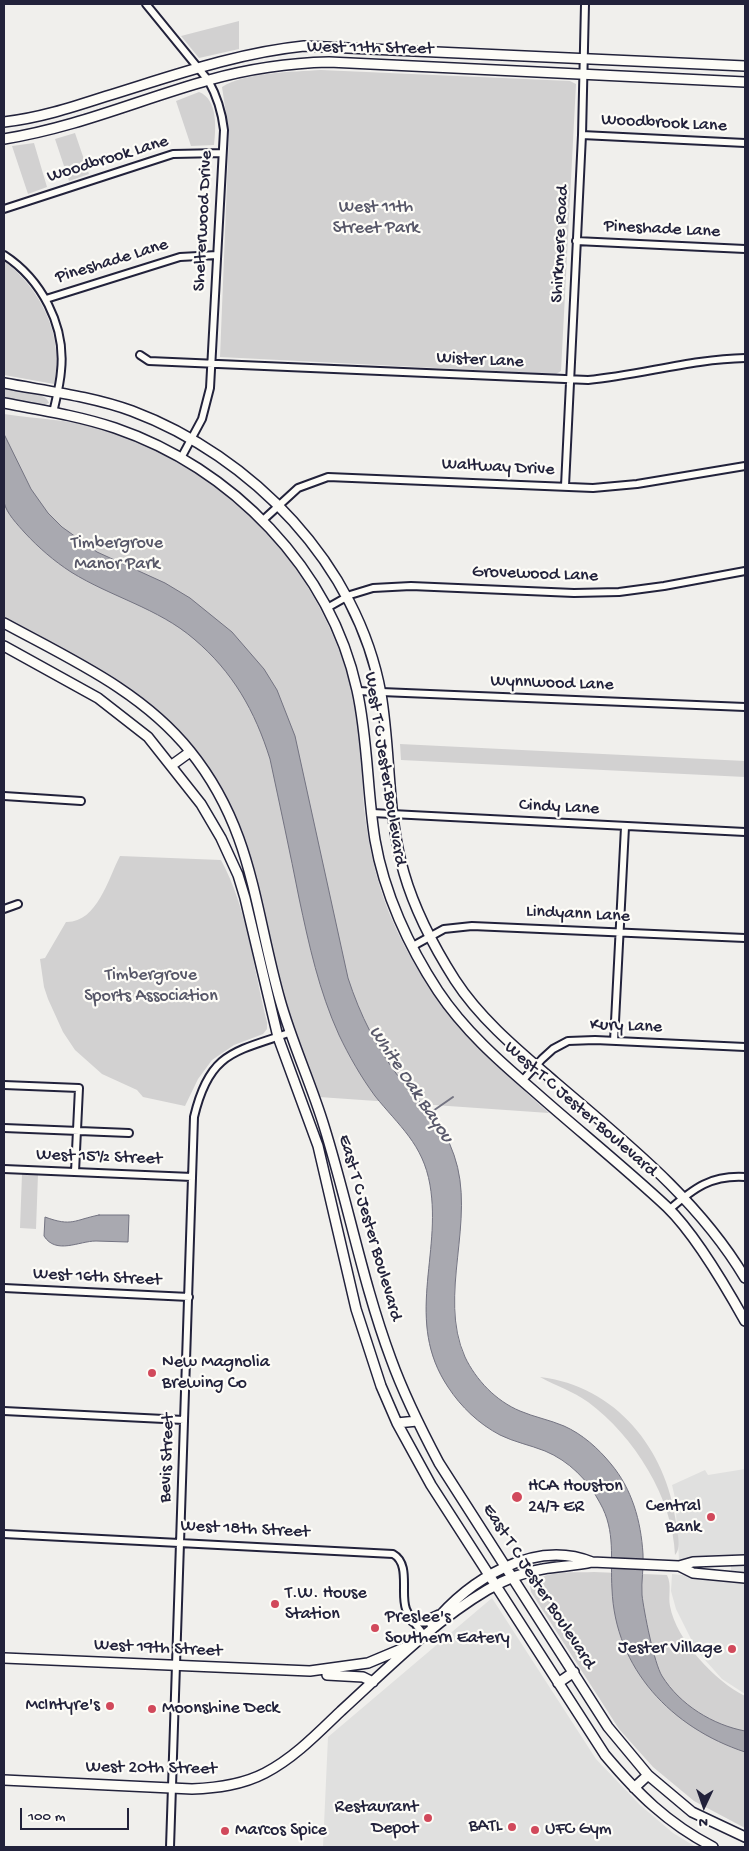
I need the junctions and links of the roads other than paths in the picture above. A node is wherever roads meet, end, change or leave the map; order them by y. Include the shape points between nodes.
1 (146, 4) edge
2 (585, 4) edge
3 (330, 46) junction
4 (456, 52) junction
5 (584, 58) junction
6 (329, 62) junction
7 (693, 63) junction
8 (745, 66) edge
9 (197, 68) junction
10 (454, 68) junction
11 (583, 74) junction
12 (692, 79) junction
13 (208, 80) junction
14 (745, 82) edge
15 (64, 110) junction
16 (4, 122) edge
17 (70, 126) junction
18 (582, 135) junction
19 (4, 138) edge
20 (745, 143) edge
21 (222, 153) junction
22 (4, 209) edge
23 (576, 241) junction
24 (745, 249) edge
25 (4, 255) edge
26 (217, 255) junction
27 (46, 299) junction
28 (140, 355) dead end
29 (745, 358) edge
30 (212, 364) junction
31 (569, 380) junction
32 (4, 383) edge
33 (57, 393) junction
34 (8, 404) edge
35 (53, 413) junction
36 (191, 439) junction
37 (182, 458) junction
38 (745, 466) edge
39 (565, 486) junction
40 (277, 506) junction
41 (262, 521) junction
42 (745, 571) edge
43 (346, 597) junction
44 (327, 608) junction
45 (4, 623) edge
46 (4, 646) edge
47 (357, 691) junction
48 (380, 692) junction
49 (745, 707) edge
50 (190, 752) junction
51 (172, 765) junction
52 (4, 796) edge
53 (81, 801) dead end
54 (372, 813) junction
55 (393, 814) junction
56 (625, 827) junction
57 (745, 832) edge
58 (18, 904) dead end
59 (4, 909) edge
60 (619, 932) junction
61 (430, 936) junction
62 (745, 938) edge
63 (413, 946) junction
64 (289, 1033) junction
65 (278, 1037) junction
66 (614, 1041) junction
67 (745, 1047) edge
68 (536, 1065) junction
69 (522, 1081) junction
70 (4, 1084) edge
71 (4, 1128) edge
72 (77, 1131) junction
73 (129, 1133) dead end
74 (4, 1169) edge
75 (337, 1170) junction
76 (75, 1172) junction
77 (325, 1173) junction
78 (192, 1177) junction
79 (745, 1177) edge
80 (684, 1197) junction
81 (670, 1209) junction
82 (745, 1278) edge
83 (4, 1288) edge
84 (189, 1297) junction
85 (373, 1304) junction
86 (356, 1309) junction
87 (745, 1321) edge
88 (4, 1410) edge
89 (184, 1420) junction
90 (417, 1421) junction
91 (397, 1423) junction
92 (4, 1534) edge
93 (180, 1543) junction
94 (745, 1560) edge
95 (594, 1562) junction
96 (506, 1566) junction
97 (679, 1566) junction
98 (490, 1575) junction
99 (512, 1578) junction
100 (745, 1578) edge
101 (495, 1585) junction
102 (442, 1614) junction
103 (413, 1621) junction
104 (424, 1635) junction
105 (416, 1643) junction
106 (4, 1658) edge
107 (175, 1666) junction
108 (310, 1671) junction
109 (574, 1672) junction
110 (372, 1682) junction
111 (558, 1683) junction
112 (648, 1775) junction
113 (4, 1780) edge
114 (172, 1788) junction
115 (634, 1788) junction
116 (745, 1837) edge
117 (170, 1847) edge
118 (713, 1847) edge

1 - 9 street, Shelterwood Drive
2 - 5 street, Shirkmere Road
3 - 4 main road, West 11th Street
3 - 6 main road
3 - 9 main road, West 11th Street via 276,49
4 - 5 main road, West 11th Street
4 - 10 main road
5 - 7 main road, West 11th Street
5 - 11 street, Shirkmere Road
6 - 10 main road, West 11th Street
6 - 13 main road, West 11th Street via 274,66
7 - 8 main road, West 11th Street
7 - 12 main road
9 - 13 street, Shelterwood Drive
9 - 15 main road, West 11th Street
10 - 11 main road, West 11th Street
11 - 12 main road, West 11th Street
11 - 18 street, Shirkmere Road
12 - 14 main road, West 11th Street
13 - 17 main road, West 11th Street
13 - 21 street, Shelterwood Drive via 222,116
15 - 16 main road, West 11th Street
15 - 17 main road
17 - 19 main road, West 11th Street
18 - 20 street, Woodbrook Lane
18 - 23 street, Shirkmere Road
21 - 22 street, Woodbrook Lane via 174,154
21 - 26 street, Shelterwood Drive
23 - 24 street, Pineshade Lane
23 - 31 street, Shirkmere Road
25 - 27 street via 19,266
26 - 27 street, Pineshade Lane via 180,257
26 - 30 street, Shelterwood Drive
27 - 33 street via 60,339 61,370
28 - 30 street, Wister Lane via 149,361
29 - 31 street, Wister Lane via 676,366 628,377
30 - 31 street, Wister Lane
30 - 36 street, Shelterwood Drive via 206,405
31 - 39 street, Shirkmere Road
32 - 33 main road, West T C Jester Boulevard
33 - 35 street
33 - 36 main road, West T C Jester Boulevard via 130,410
34 - 35 main road, West T C Jester Boulevard
35 - 37 main road, West T C Jester Boulevard via 117,429
36 - 37 street, Shelterwood Drive
36 - 40 main road, West T C Jester Boulevard via 235,468
37 - 41 main road, West T C Jester Boulevard via 216,481
38 - 39 street, Waltway Drive via 637,484 593,488
39 - 40 street, Waltway Drive via 328,477 298,488
40 - 41 street, Waltway Drive
40 - 43 main road, West T C Jester Boulevard via 323,560
41 - 44 main road, West T C Jester Boulevard via 288,549
42 - 43 street, Grovewood Lane via 619,592 411,586 373,588
43 - 44 street, Grovewood Lane
43 - 48 main road, West T C Jester Boulevard via 361,629
44 - 47 main road, West T C Jester Boulevard via 348,658
45 - 50 main road, East T C Jester Boulevard via 124,690 166,724
46 - 51 main road, East T C Jester Boulevard via 98,698 148,737
47 - 48 street, Wynnwood Lane
47 - 54 main road, West T C Jester Boulevard
48 - 49 street, Wynnwood Lane
48 - 55 main road, West T C Jester Boulevard via 387,734
50 - 51 main road
50 - 64 main road, East T C Jester Boulevard via 220,793 247,857
51 - 65 main road, East T C Jester Boulevard via 201,804 238,875
52 - 53 street
54 - 55 street, Cindy Lane
54 - 63 main road, West T C Jester Boulevard via 376,844 396,914
55 - 56 street, Cindy Lane
55 - 61 main road, West T C Jester Boulevard via 404,872
56 - 57 street, Cindy Lane
56 - 60 street
58 - 59 street
60 - 61 street, Lindyann Lane via 472,926 450,928
60 - 62 street, Lindyann Lane
60 - 66 street
61 - 63 street, Lindyann Lane
61 - 68 main road, West T C Jester Boulevard via 473,1004
63 - 69 main road, West T C Jester Boulevard via 453,1013 481,1045
64 - 65 street, Bevis Street
64 - 75 main road, East T C Jester Boulevard via 324,1123
65 - 77 main road, East T C Jester Boulevard
65 - 78 street, Bevis Street via 226,1057 208,1075 194,1116
66 - 67 street, Kury Lane
66 - 68 street, Kury Lane via 568,1041 553,1049
68 - 69 street, Kury Lane
68 - 80 main road, West T C Jester Boulevard
69 - 81 main road, West T C Jester Boulevard
70 - 72 street via 80,1088
71 - 72 street
72 - 73 street
72 - 76 street
74 - 76 street, West 15½ Street
75 - 77 main road
75 - 85 main road, East T C Jester Boulevard
76 - 78 street, West 15½ Street
77 - 86 main road, East T C Jester Boulevard
78 - 84 street, Bevis Street
79 - 80 street via 715,1178
80 - 81 street
80 - 82 main road, West T C Jester Boulevard via 711,1228
81 - 87 main road, West T C Jester Boulevard via 722,1280
83 - 84 street, West 16th Street
84 - 89 street, Bevis Street
85 - 86 main road
85 - 90 main road, East T C Jester Boulevard
86 - 91 main road, East T C Jester Boulevard via 374,1369
88 - 89 street
89 - 93 street, Bevis Street
90 - 91 main road
90 - 96 main road, East T C Jester Boulevard via 439,1463
91 - 98 main road, East T C Jester Boulevard via 431,1485
92 - 93 street, West 18th Street
93 - 103 street, West 18th Street via 394,1554 403,1568 404,1602
93 - 107 street, Bevis Street
94 - 97 main road via 693,1562
95 - 96 main road, West 20th Street via 580,1557 538,1557
95 - 97 main road
95 - 99 main road, West 20th Street via 542,1568
96 - 98 main road, West 20th Street
96 - 99 main road, East T C Jester Boulevard
97 - 100 main road via 693,1573
98 - 101 main road, East T C Jester Boulevard
98 - 102 main road, West 20th Street via 464,1592
99 - 101 main road, West 20th Street
99 - 109 main road, East T C Jester Boulevard
101 - 104 main road, West 20th Street
101 - 111 main road, East T C Jester Boulevard
102 - 103 main road via 431,1620
102 - 104 main road, West 20th Street
103 - 104 street, West 18th Street
104 - 105 main road, West 20th Street
105 - 108 main road, West 19th Street via 368,1663
105 - 110 main road, West 20th Street
106 - 107 main road, West 19th Street
107 - 108 main road, West 19th Street
107 - 114 street, Bevis Street
108 - 110 main road, West 19th Street via 363,1677
109 - 111 main road
109 - 112 main road, East T C Jester Boulevard via 608,1727
110 - 114 main road, West 20th Street via 292,1755 265,1773 225,1786
111 - 115 main road, East T C Jester Boulevard via 605,1755
112 - 115 main road
112 - 116 main road, East T C Jester Boulevard via 692,1812
113 - 114 main road, West 20th Street
114 - 117 street, Bevis Street
115 - 118 main road, East T C Jester Boulevard via 663,1816

